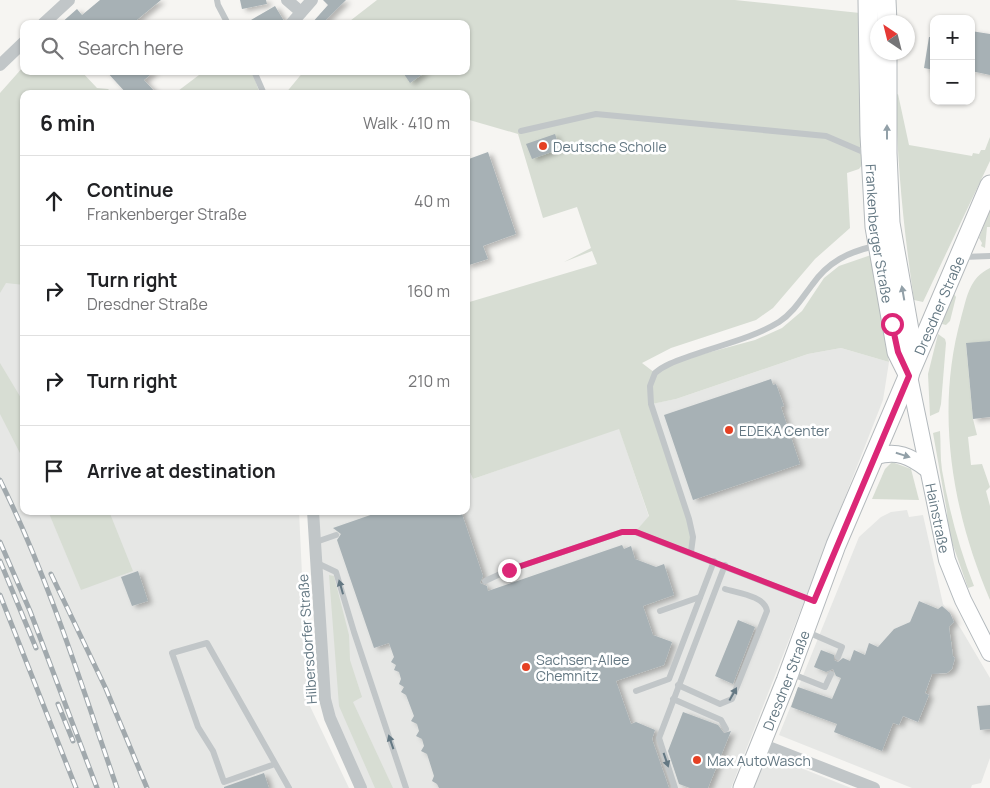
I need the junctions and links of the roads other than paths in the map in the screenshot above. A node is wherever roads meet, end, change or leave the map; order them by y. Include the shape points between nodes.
1 (69, 0) edge
2 (218, 0) edge
3 (288, 0) edge
4 (312, 0) edge
5 (868, 0) edge
6 (886, 0) edge
7 (301, 12) junction
8 (887, 15) edge
9 (47, 20) edge
10 (226, 20) edge
11 (294, 20) edge
12 (20, 46) edge
13 (887, 60) edge
14 (0, 65) edge
15 (256, 75) edge
16 (262, 90) edge
17 (521, 131) dead end
18 (871, 156) junction
19 (990, 185) edge
20 (878, 245) junction
21 (990, 256) edge
22 (959, 257) junction
23 (909, 376) junction
24 (876, 456) junction
25 (927, 468) junction
26 (313, 515) edge
27 (336, 535) dead end
28 (316, 542) junction
29 (691, 552) junction
30 (714, 561) junction
31 (317, 563) junction
32 (725, 565) junction
33 (485, 581) dead end
34 (725, 590) dead end
35 (700, 597) junction
36 (814, 601) junction
37 (660, 611) dead end
38 (803, 630) junction
39 (989, 646) edge
40 (838, 656) dead end
41 (789, 673) junction
42 (831, 674) dead end
43 (678, 685) junction
44 (636, 691) dead end
45 (673, 698) junction
46 (726, 729) dead end
47 (761, 744) junction
48 (275, 764) junction
49 (290, 788) edge
50 (361, 788) edge
51 (406, 788) edge
52 (675, 788) edge
53 (743, 788) edge
54 (874, 788) edge

1 - 9 street
2 - 10 lane
3 - 7 street
4 - 7 street
5 - 18 main road, Frankenberger Straße
6 - 8 main road
7 - 11 street
12 - 14 street
23 -> 13 main road, Frankenberger Straße via 912,347 890,223
15 - 16 lane
17 - 18 lane via 596,114 826,136
18 - 20 main road, Frankenberger Straße
19 - 22 main road, Dresdner Straße
20 - 23 main road, Frankenberger Straße via 898,352
20 - 29 lane via 838,258 824,269 798,304 780,321 759,332 677,360 655,373 650,386 652,404 689,519 693,537
21 - 22 lane
22 - 23 main road, Dresdner Straße
23 - 24 main road, Dresdner Straße
23 - 25 main road, Hainstraße
24 -> 25 main road via 901,454
24 - 36 main road, Dresdner Straße
25 - 39 main road, Hainstraße via 950,571
26 - 28 street, Hilbersdorfer Straße
27 - 28 lane
28 - 31 street, Hilbersdorfer Straße
29 - 30 lane
29 - 33 lane via 636,532 622,532
30 - 32 lane
30 - 35 lane
31 - 50 street, Hilbersdorfer Straße via 325,699
51 -> 31 lane via 336,572
32 - 36 lane
32 - 43 lane
43 -> 34 lane via 720,704 732,699 767,611 760,600
35 - 37 lane
35 - 44 lane via 669,679
36 - 38 main road, Dresdner Straße
38 - 40 lane via 842,646
38 - 41 main road, Dresdner Straße
41 - 42 lane via 826,686
41 - 47 main road, Dresdner Straße
43 - 45 lane
45 - 46 lane via 721,720
45 -> 52 lane via 659,738
47 - 53 main road, Dresdner Straße
47 - 54 street
48 - 48 lane via 207,643 172,653 198,727 213,751 224,782
48 - 49 lane

